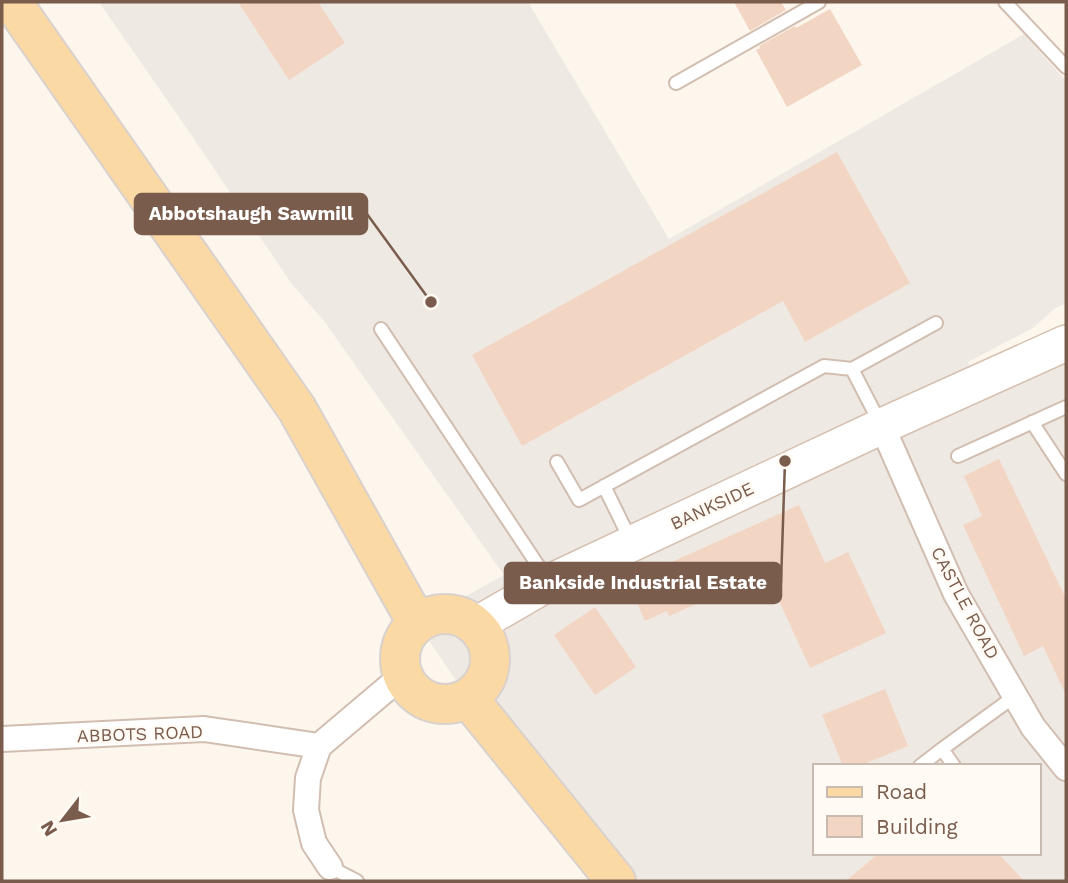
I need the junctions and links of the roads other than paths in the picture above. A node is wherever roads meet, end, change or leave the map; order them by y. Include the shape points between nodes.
1 (12, 2) edge
2 (818, 2) edge
3 (1005, 2) edge
4 (1066, 66) edge
5 (676, 83) dead end
6 (936, 324) dead end
7 (381, 329) dead end
8 (1066, 342) edge
9 (852, 369) junction
10 (1066, 407) edge
11 (1032, 422) junction
12 (882, 426) junction
13 (958, 456) dead end
14 (557, 462) dead end
15 (1066, 474) edge
16 (604, 486) junction
17 (632, 543) junction
18 (550, 582) junction
19 (417, 623) junction
20 (475, 625) junction
21 (403, 675) junction
22 (1015, 696) junction
23 (468, 698) junction
24 (2, 739) edge
25 (319, 746) junction
26 (942, 749) junction
27 (923, 764) edge
28 (953, 764) edge
29 (1066, 768) edge
30 (331, 874) edge
31 (357, 881) edge
32 (616, 881) edge

1 - 19 main road via 297,409
2 - 5 lane
3 - 4 lane
6 - 9 lane
7 - 18 lane
8 - 12 street, BANKSIDE
9 - 12 lane
9 - 16 lane via 824,366
10 - 11 lane
11 - 13 lane
11 - 15 lane
12 - 17 street, BANKSIDE
12 - 22 street, CASTLE ROAD via 956,594
14 - 16 lane via 579,500
16 - 17 lane
17 - 18 street, BANKSIDE
18 - 20 street, BANKSIDE
19 - 20 main road via 446,613
19 - 21 main road via 402,645
20 - 23 main road via 491,655 481,687
21 - 23 main road via 423,699 453,704
21 - 25 street
22 - 26 lane
22 - 29 street, CASTLE ROAD
23 - 32 main road
24 - 25 street, ABBOTS ROAD via 204,729
25 - 30 street via 308,778 306,810 314,843
26 - 27 lane
26 - 28 lane
30 - 31 lane

